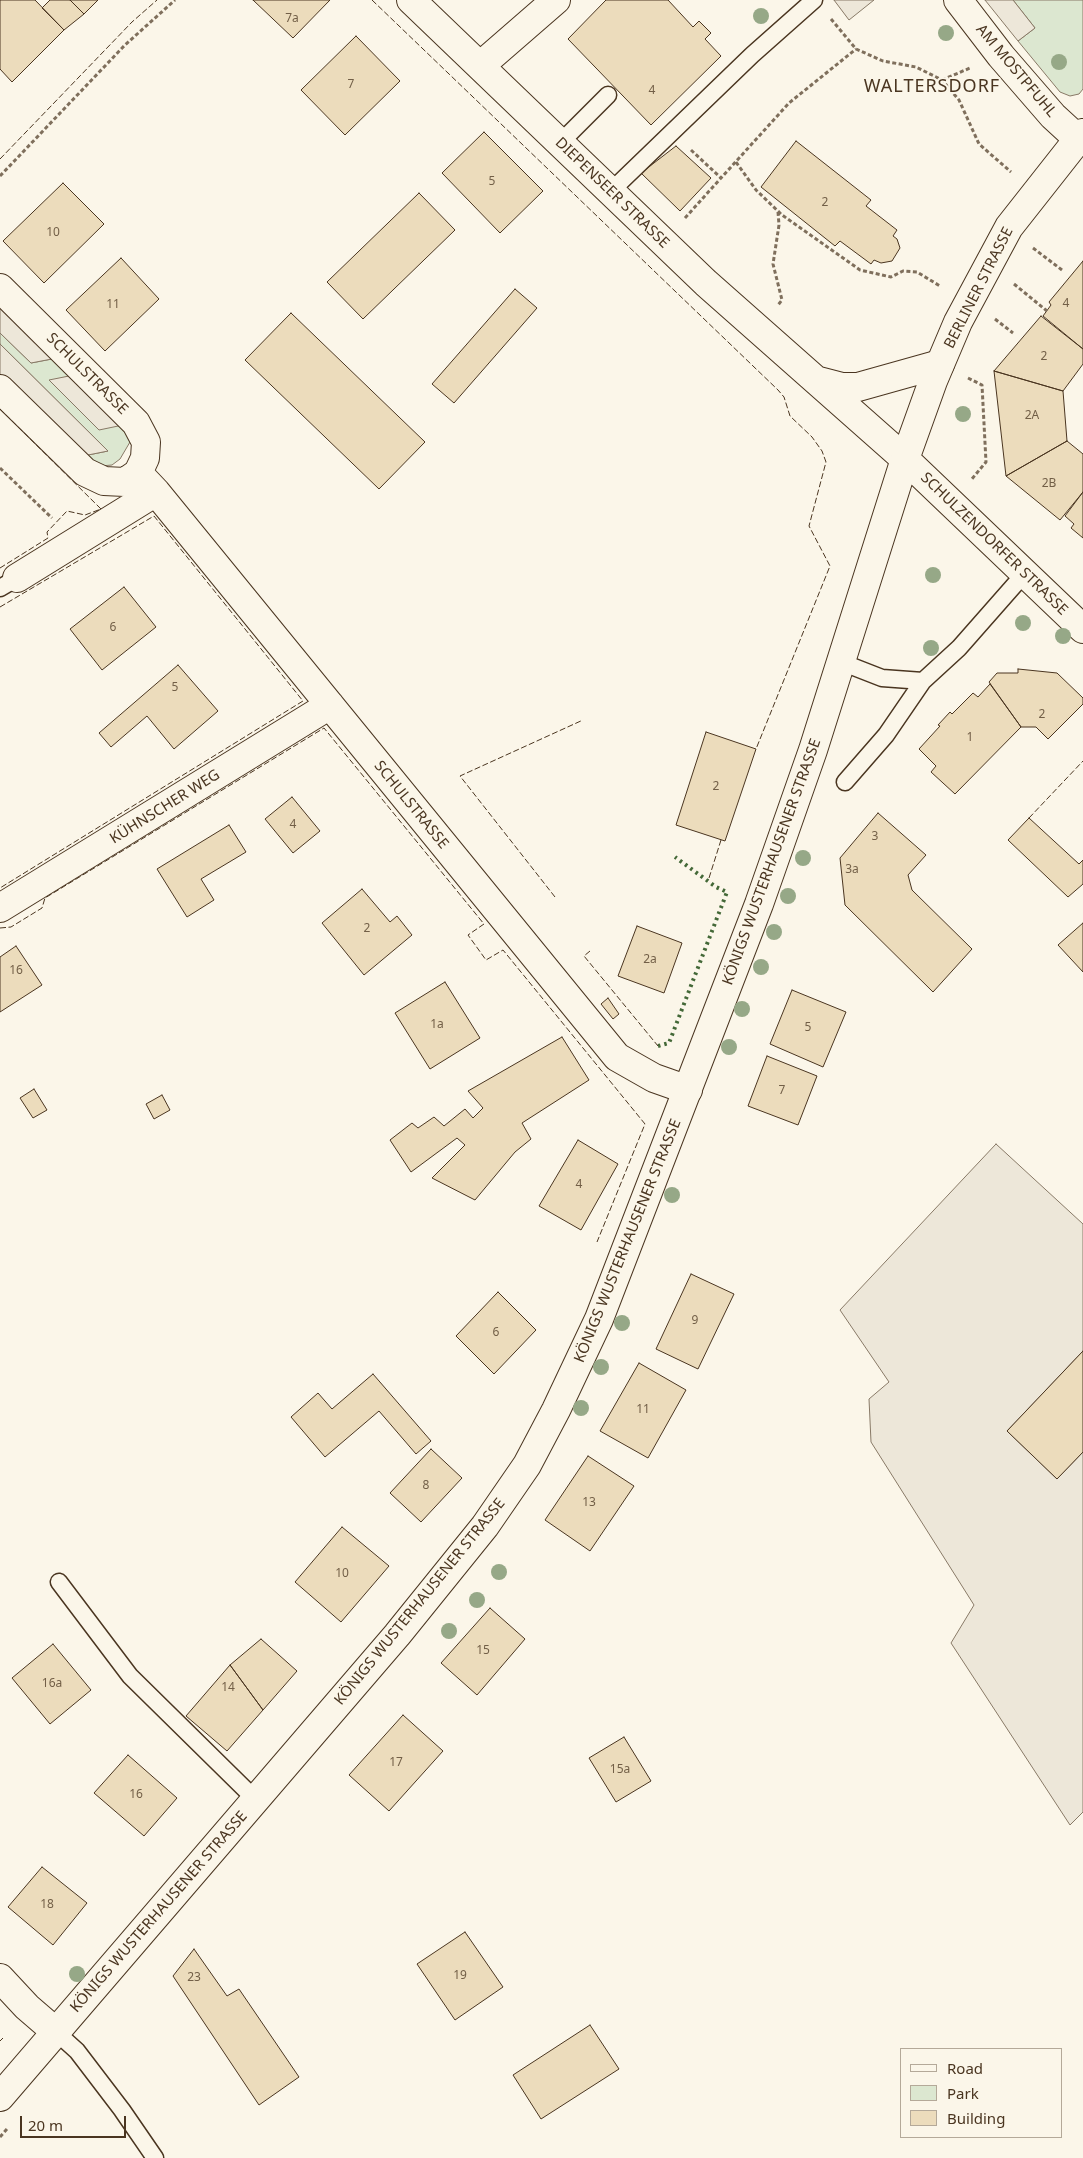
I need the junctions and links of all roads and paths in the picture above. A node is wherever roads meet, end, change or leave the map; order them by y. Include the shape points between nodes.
1 (175, 0) edge
2 (411, 0) edge
3 (556, 0) edge
4 (814, 0) edge
5 (958, 0) edge
6 (827, 14) dead end
7 (856, 49) junction
8 (480, 66) junction
9 (608, 95) dead end
10 (672, 134) junction
11 (1080, 136) edge
12 (560, 143) junction
13 (736, 162) junction
14 (1014, 174) dead end
15 (0, 176) edge
16 (721, 178) junction
17 (610, 192) junction
18 (778, 211) junction
19 (663, 242) junction
20 (1031, 246) dead end
21 (1062, 270) dead end
22 (1009, 280) dead end
23 (0, 288) edge
24 (945, 289) dead end
25 (782, 300) dead end
26 (1047, 311) dead end
27 (991, 315) dead end
28 (1013, 333) dead end
29 (950, 369) junction
30 (819, 381) junction
31 (0, 389) edge
32 (905, 460) junction
33 (0, 468) edge
34 (147, 482) junction
35 (966, 486) dead end
36 (56, 522) dead end
37 (1025, 573) junction
38 (8, 583) edge
39 (1083, 630) edge
40 (840, 662) junction
41 (924, 681) junction
42 (330, 705) junction
43 (845, 782) dead end
44 (0, 908) edge
45 (688, 1090) junction
46 (59, 1582) dead end
47 (256, 1800) junction
48 (0, 1978) edge
49 (56, 2032) junction
50 (0, 2097) edge
51 (155, 2158) edge

1 - 15 path via 125,45
2 - 8 street, DIEPENSEER STRASSE
3 - 8 street
4 - 10 lane via 752,54
5 - 11 street, AM MOSTPFUHL via 1053,116
6 - 7 path
7 - 13 path via 790,103
7 - 14 path via 882,61 916,67 942,80 959,100 979,144
8 - 12 street, DIEPENSEER STRASSE
9 - 12 lane
10 - 16 path
10 - 17 lane
11 - 29 street, BERLINER STRASSE via 1009,227 958,322
12 - 17 street, DIEPENSEER STRASSE
13 - 16 path
13 - 18 path via 756,190
16 - 19 path
17 - 19 street, DIEPENSEER STRASSE
18 - 24 path via 860,270 891,277 903,271 917,272
18 - 25 path via 773,264
19 - 30 street, DIEPENSEER STRASSE
20 - 21 path
22 - 26 path
23 - 34 street, SCHULSTRASSE via 136,423 146,442
27 - 28 path
29 - 30 street, DIEPENSEER STRASSE via 858,387
29 - 32 street, BERLINER STRASSE
29 - 35 path via 982,385 986,462
30 - 32 street, DIEPENSEER STRASSE
31 - 34 street via 84,472 104,481
32 - 37 street, SCHULZENDORFER STRASSE
32 - 40 street, KÖNIGS WUSTERHAUSENER STRASSE
33 - 36 path
34 - 38 street
34 - 42 street, SCHULSTRASSE
37 - 39 street, SCHULZENDORFER STRASSE
37 - 41 lane via 959,648
40 - 41 lane via 882,678
40 - 45 street, KÖNIGS WUSTERHAUSENER STRASSE via 759,904
41 - 43 lane via 886,735
42 - 44 street, KÜHNSCHER WEG
42 - 45 street, SCHULSTRASSE via 617,1057 642,1072
45 - 47 street, KÖNIGS WUSTERHAUSENER STRASSE via 599,1319 527,1465 490,1518 397,1635
46 - 47 lane via 130,1676
47 - 49 street, KÖNIGS WUSTERHAUSENER STRASSE
48 - 49 street
49 - 50 street, KÖNIGS WUSTERHAUSENER STRASSE
49 - 51 lane via 77,2051

